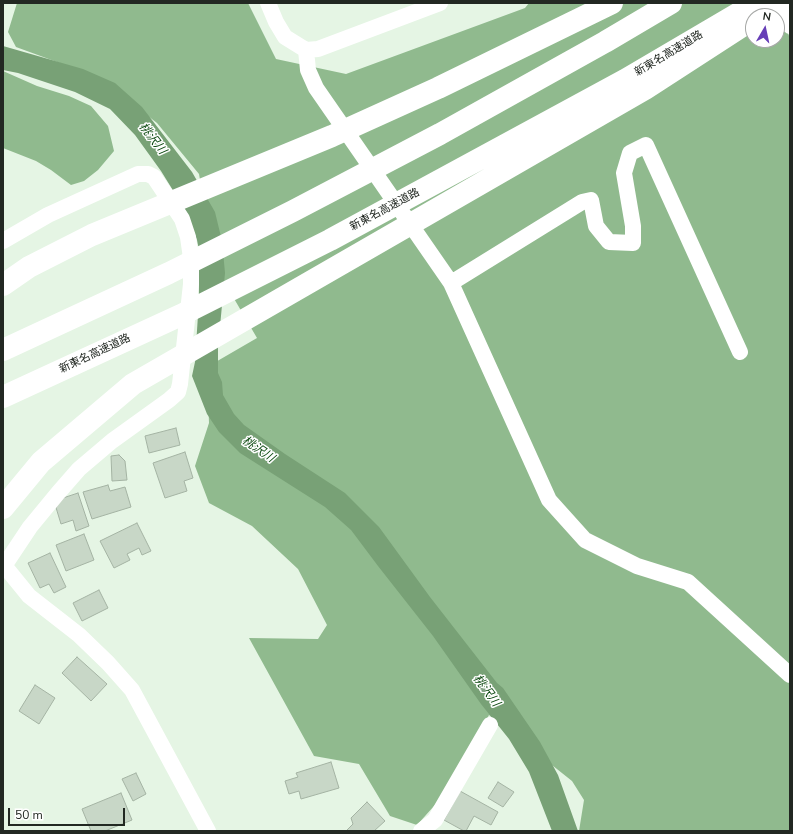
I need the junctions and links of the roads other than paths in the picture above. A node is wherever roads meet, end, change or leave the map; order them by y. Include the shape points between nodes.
1 (268, 3) edge
2 (440, 3) edge
3 (612, 3) edge
4 (671, 3) edge
5 (756, 3) edge
6 (782, 3) edge
7 (409, 8) edge
8 (745, 24) edge
9 (790, 26) edge
10 (306, 50) junction
11 (3, 241) edge
12 (451, 283) junction
13 (3, 284) edge
14 (3, 350) edge
15 (740, 352) dead end
16 (3, 397) edge
17 (3, 508) edge
18 (4, 565) edge
19 (790, 675) edge
20 (490, 725) dead end
21 (208, 831) edge
22 (421, 831) edge

1 - 10 street via 285,37
2 - 7 street
3 - 13 highway via 438,88 332,136 92,235 29,267
4 - 14 highway via 440,134 293,211 169,273
5 - 16 highway, 新東名高速道路 via 625,80 330,240 181,315
6 - 9 street
7 - 10 street via 318,49
8 - 17 highway via 645,89 133,384 41,462
10 - 12 street via 308,70 316,88
11 - 18 street via 48,215 138,174 148,174 154,177 182,219 191,258 191,284 178,392 79,469 30,527
12 - 15 street via 582,202 590,200 596,226 609,242 633,242 633,226 624,173 630,153 646,145
12 - 19 street via 549,500 585,540 637,566 688,582
18 - 21 street via 29,596 79,635 132,690
20 - 22 street via 435,820

